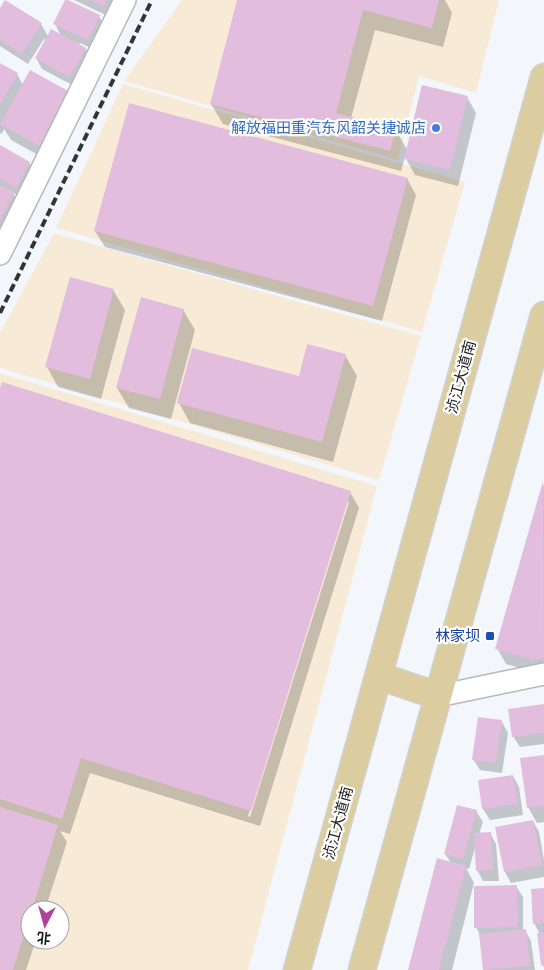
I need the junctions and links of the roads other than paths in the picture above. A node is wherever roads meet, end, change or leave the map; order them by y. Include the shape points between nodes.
1 (125, 0) edge
2 (544, 77) edge
3 (0, 254) edge
4 (544, 315) edge
5 (544, 674) edge
6 (379, 676) junction
7 (438, 696) junction
8 (298, 970) edge
9 (362, 970) edge

1 - 3 street
2 - 6 main road, 浈江大道南
4 - 7 main road
5 - 7 street
6 - 7 main road
6 - 8 main road, 浈江大道南
7 - 9 main road

